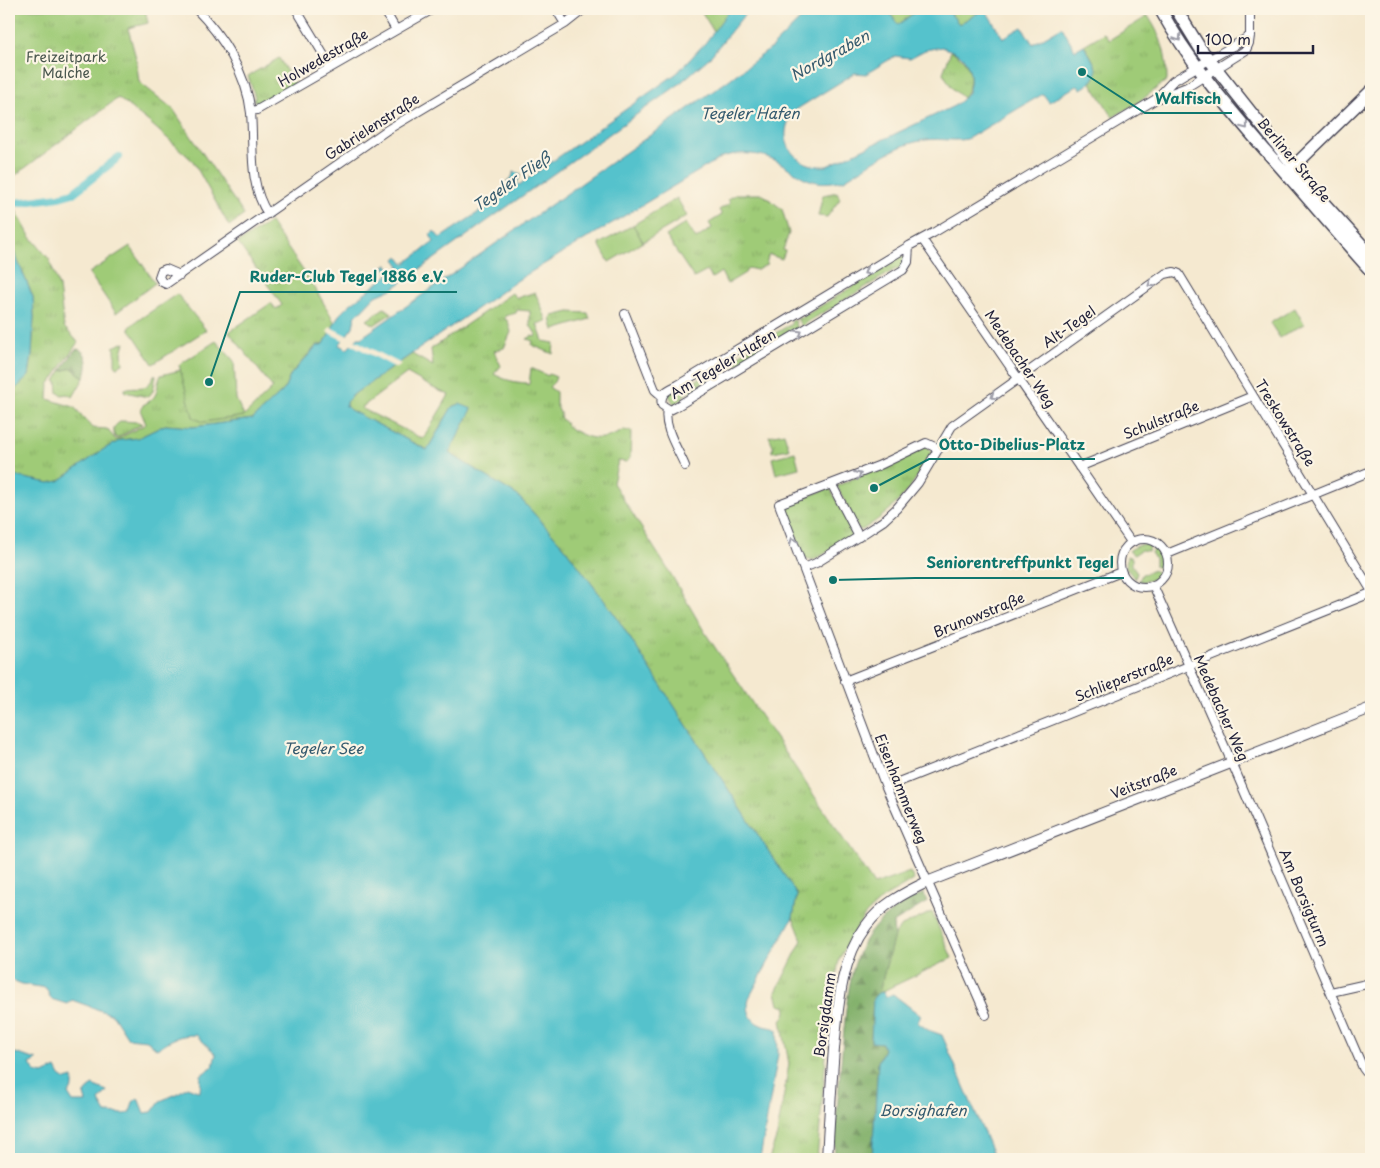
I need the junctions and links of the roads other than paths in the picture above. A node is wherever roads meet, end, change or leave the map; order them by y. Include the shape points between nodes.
1 (196, 9) edge
2 (296, 9) edge
3 (384, 9) edge
4 (433, 9) edge
5 (556, 9) edge
6 (584, 9) edge
7 (1160, 9) edge
8 (1176, 9) edge
9 (1250, 9) edge
10 (564, 24) junction
11 (396, 30) junction
12 (1250, 36) junction
13 (1209, 59) junction
14 (1196, 66) junction
15 (331, 68) junction
16 (1217, 69) junction
17 (1204, 77) junction
18 (1371, 91) edge
19 (1156, 99) junction
20 (251, 110) junction
21 (1290, 170) junction
22 (268, 214) junction
23 (922, 240) junction
24 (909, 246) junction
25 (1371, 255) edge
26 (1371, 271) edge
27 (1174, 272) joint
28 (180, 275) junction
29 (625, 314) dead end
30 (1018, 378) junction
31 (662, 396) junction
32 (1253, 396) junction
33 (667, 409) junction
34 (939, 449) junction
35 (685, 466) dead end
36 (1079, 467) junction
37 (1371, 471) edge
38 (832, 485) junction
39 (1314, 494) junction
40 (859, 537) junction
41 (1131, 542) junction
42 (1167, 554) junction
43 (804, 568) junction
44 (1121, 572) junction
45 (1153, 585) junction
46 (1371, 591) edge
47 (1189, 666) junction
48 (845, 681) junction
49 (1371, 708) edge
50 (1232, 763) junction
51 (886, 787) junction
52 (1254, 814) joint
53 (927, 882) junction
54 (1371, 983) edge
55 (1331, 992) junction
56 (986, 1015) dead end
57 (1371, 1074) edge
58 (827, 1159) edge

1 - 20 street via 227,50 241,76
2 - 15 street
3 - 11 street
4 - 11 street, Holwedestraße
5 - 10 street
6 - 10 street, Gabrielenstraße
7 -> 14 main road, Berliner Straße
8 - 13 main road, Berliner Straße
9 - 12 street
10 - 22 street, Gabrielenstraße via 387,130
11 - 15 street, Holwedestraße
12 - 13 street, Am Tegeler Hafen
12 - 16 street, Am Tegeler Hafen via 1246,50
13 - 14 street, Am Tegeler Hafen
13 - 16 main road, Berliner Straße
14 - 17 main road, Berliner Straße
14 - 19 street, Am Tegeler Hafen via 1173,81
15 - 20 street, Holwedestraße via 258,110
16 - 17 street, Am Tegeler Hafen
16 - 21 main road, Berliner Straße
17 - 19 street, Am Tegeler Hafen
17 -> 21 main road, Berliner Straße
18 - 21 main road
19 - 23 street, Am Tegeler Hafen
20 - 22 street via 255,182
21 - 25 main road, Berliner Straße
21 - 26 main road, Berliner Straße
22 - 28 street, Gabrielenstraße
23 - 24 street, Am Tegeler Hafen
23 - 30 street, Medebacher Weg
24 -> 31 street, Am Tegeler Hafen
33 -> 24 street, Am Tegeler Hafen via 674,408 903,270 908,262
27 -> 30 street, Alt-Tegel via 1165,274
27 - 32 street, Treskowstraße via 1179,274
28 - 28 street, Gabrielenstraße via 168,269 162,270 160,279 166,284
29 - 31 street via 655,390
30 -> 34 street, Alt-Tegel via 952,426
30 - 36 street, Medebacher Weg
31 - 33 street, Am Tegeler Hafen via 662,405
32 - 36 street, Schulstraße
32 - 39 street, Treskowstraße
33 - 35 street via 670,432
38 -> 34 street via 926,443
34 - 40 street, Alt-Tegel via 918,483 897,508
36 - 41 street, Medebacher Weg
37 - 39 street
38 - 40 street
43 -> 38 street via 779,504
39 - 42 street
39 - 46 street, Treskowstraße
40 - 43 street, Alt-Tegel
41 - 42 street via 1140,538 1150,539 1159,543
41 - 44 street via 1121,555
42 - 45 street via 1165,574
43 - 48 street, Eisenhammerweg
44 - 45 street via 1134,585
44 - 48 street, Brunowstraße
45 - 47 street, Medebacher Weg
46 - 47 street, Schlieperstraße
47 - 50 street, Medebacher Weg
47 - 51 street, Schlieperstraße
48 - 51 street, Eisenhammerweg
49 - 50 street, Veitstraße
50 - 52 street, Medebacher Weg
50 - 53 street, Veitstraße
51 - 53 street, Eisenhammerweg
52 - 55 street, Am Borsigturm
53 - 56 street, Eisenhammerweg
53 - 58 street, Borsigdamm via 902,894 874,916 854,946 843,974 830,1088
54 - 55 street
55 - 57 street, Am Borsigturm via 1363,1068

